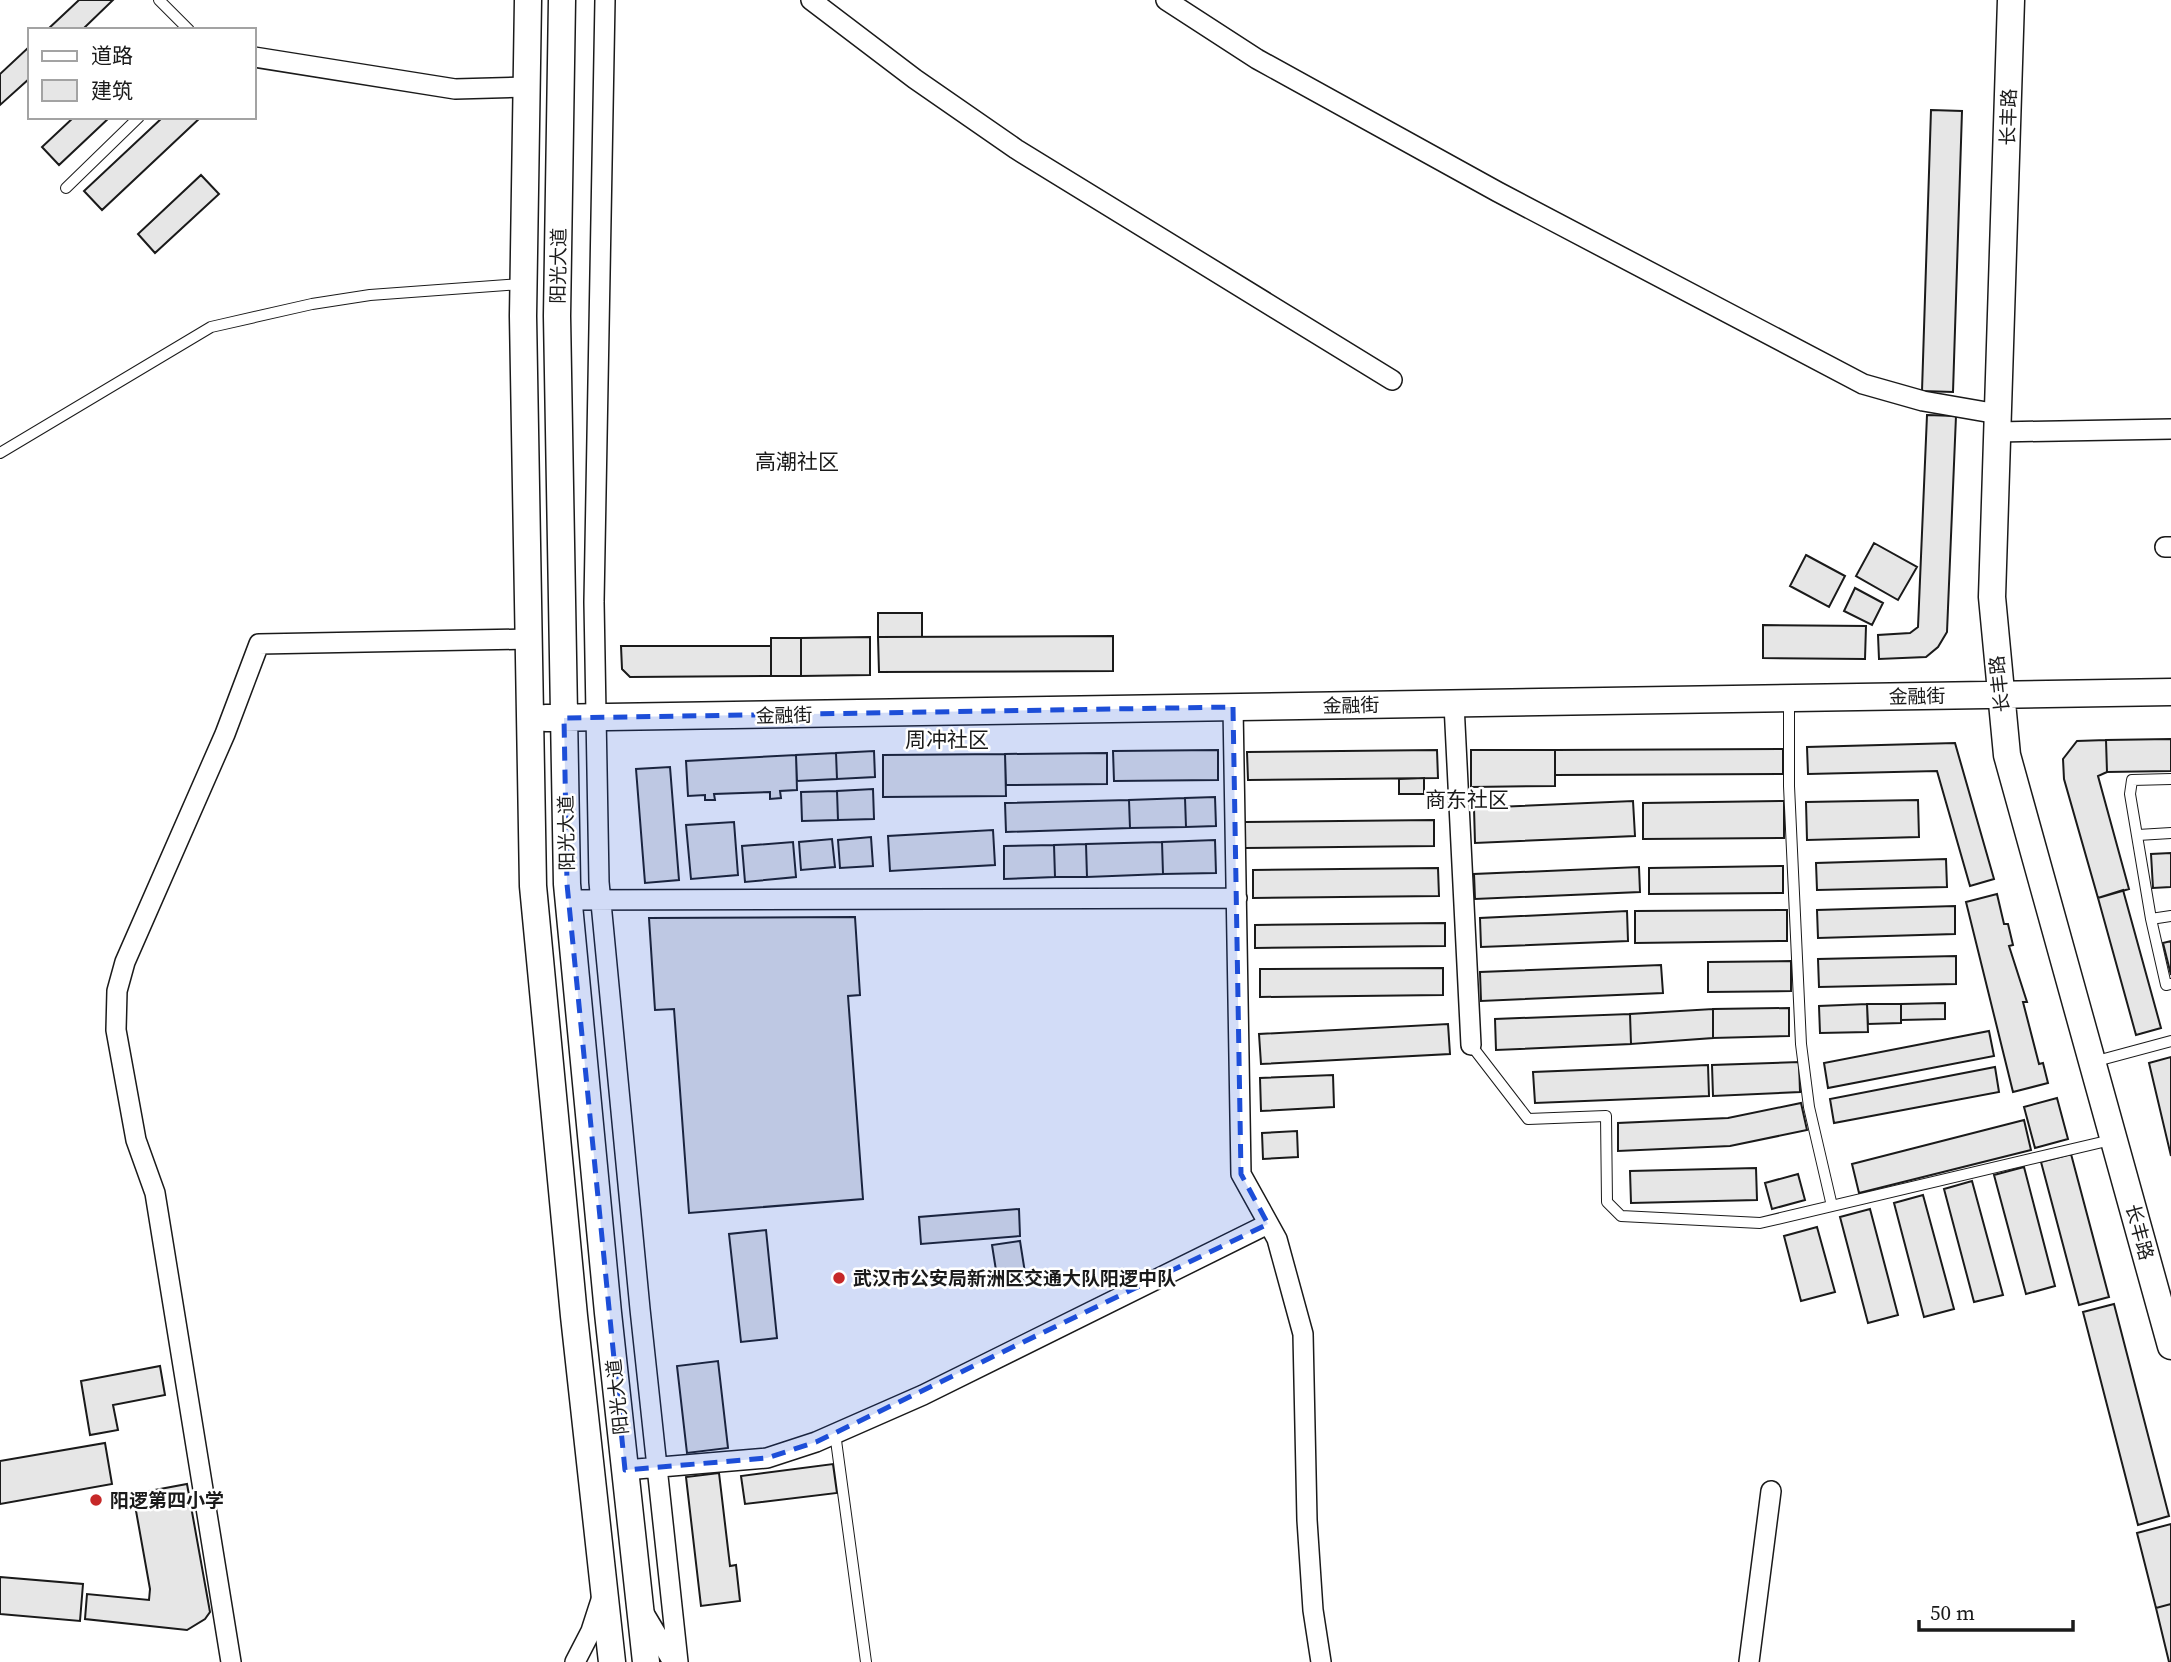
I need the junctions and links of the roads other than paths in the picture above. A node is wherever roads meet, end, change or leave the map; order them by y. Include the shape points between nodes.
1 (159, 0) edge
2 (528, 0) edge
3 (562, 0) edge
4 (605, 0) edge
5 (811, 0) edge
6 (1166, 0) edge
7 (2011, 0) edge
8 (187, 28) edge
9 (256, 57) edge
10 (527, 87) junction
11 (137, 119) edge
12 (66, 188) dead end
13 (523, 284) junction
14 (1392, 380) dead end
15 (1998, 423) junction
16 (2171, 429) edge
17 (0, 453) edge
18 (529, 639) junction
19 (2171, 692) edge
20 (2000, 695) junction
21 (1789, 698) junction
22 (1454, 704) junction
23 (1233, 707) junction
24 (564, 718) junction
25 (596, 718) junction
26 (530, 719) junction
27 (2171, 779) edge
28 (2171, 833) edge
29 (2138, 835) junction
30 (1237, 898) junction
31 (568, 900) junction
32 (601, 900) junction
33 (2171, 916) edge
34 (2151, 919) junction
35 (2171, 984) edge
36 (2171, 1041) edge
37 (1471, 1045) joint
38 (2092, 1063) junction
39 (2114, 1139) junction
40 (1832, 1206) junction
41 (1268, 1224) junction
42 (2171, 1343) edge
43 (835, 1433) junction
44 (657, 1467) junction
45 (625, 1470) junction
46 (1771, 1491) dead end
47 (604, 1590) junction
48 (639, 1604) junction
49 (231, 1662) edge
50 (575, 1662) edge
51 (612, 1662) edge
52 (646, 1662) edge
53 (673, 1662) edge
54 (678, 1662) edge
55 (866, 1662) edge
56 (1321, 1662) edge
57 (1749, 1662) edge

1 - 8 lane
2 - 10 main road, 阳光大道
3 - 24 main road, 阳光大道 via 557,316
4 - 25 street
5 - 14 street via 1017,149
6 - 15 street via 1257,59 1497,192 1863,384
7 - 15 main road, 长丰路
9 - 10 street via 455,89
10 - 13 main road, 阳光大道
11 - 12 lane
13 - 17 lane via 358,297 211,327
13 - 18 main road, 阳光大道
15 - 16 street
15 - 20 main road, 长丰路 via 1992,597
18 - 26 main road, 阳光大道
18 - 49 street via 259,644 120,976 116,1030 136,1140 155,1193
19 - 20 main road, 金融街
20 - 21 main road, 金融街
20 - 38 main road, 长丰路 via 2007,755
21 - 22 main road, 金融街
21 - 40 lane via 1801,1044 1809,1107
22 - 23 main road, 金融街
22 - 37 street
23 - 25 main road, 金融街
23 - 30 street
24 - 25 main road, 金融街
24 - 26 main road, 金融街
24 - 31 main road, 阳光大道
25 - 32 street
26 - 47 main road, 阳光大道 via 533,886
27 - 29 lane via 2132,780 2130,794
28 - 29 lane
29 - 34 lane
30 - 32 street
30 - 41 street via 1241,1174
31 - 32 street
31 - 45 main road, 阳光大道
32 - 44 street
33 - 34 lane
34 - 35 lane via 2166,985
36 - 38 lane
37 - 40 lane via 1528,1119 1606,1116 1607,1202 1621,1216 1760,1223
38 - 39 main road, 长丰路
39 - 40 lane
39 - 42 main road, 长丰路
41 - 43 street via 923,1395
41 - 56 street via 1277,1239 1304,1334 1307,1520
43 - 44 street via 767,1458
43 - 55 lane
44 - 45 street
44 - 54 street
45 - 48 main road, 阳光大道
46 - 57 street
47 - 50 street via 591,1632
47 - 51 main road, 阳光大道
48 - 52 main road, 阳光大道
48 - 53 street

